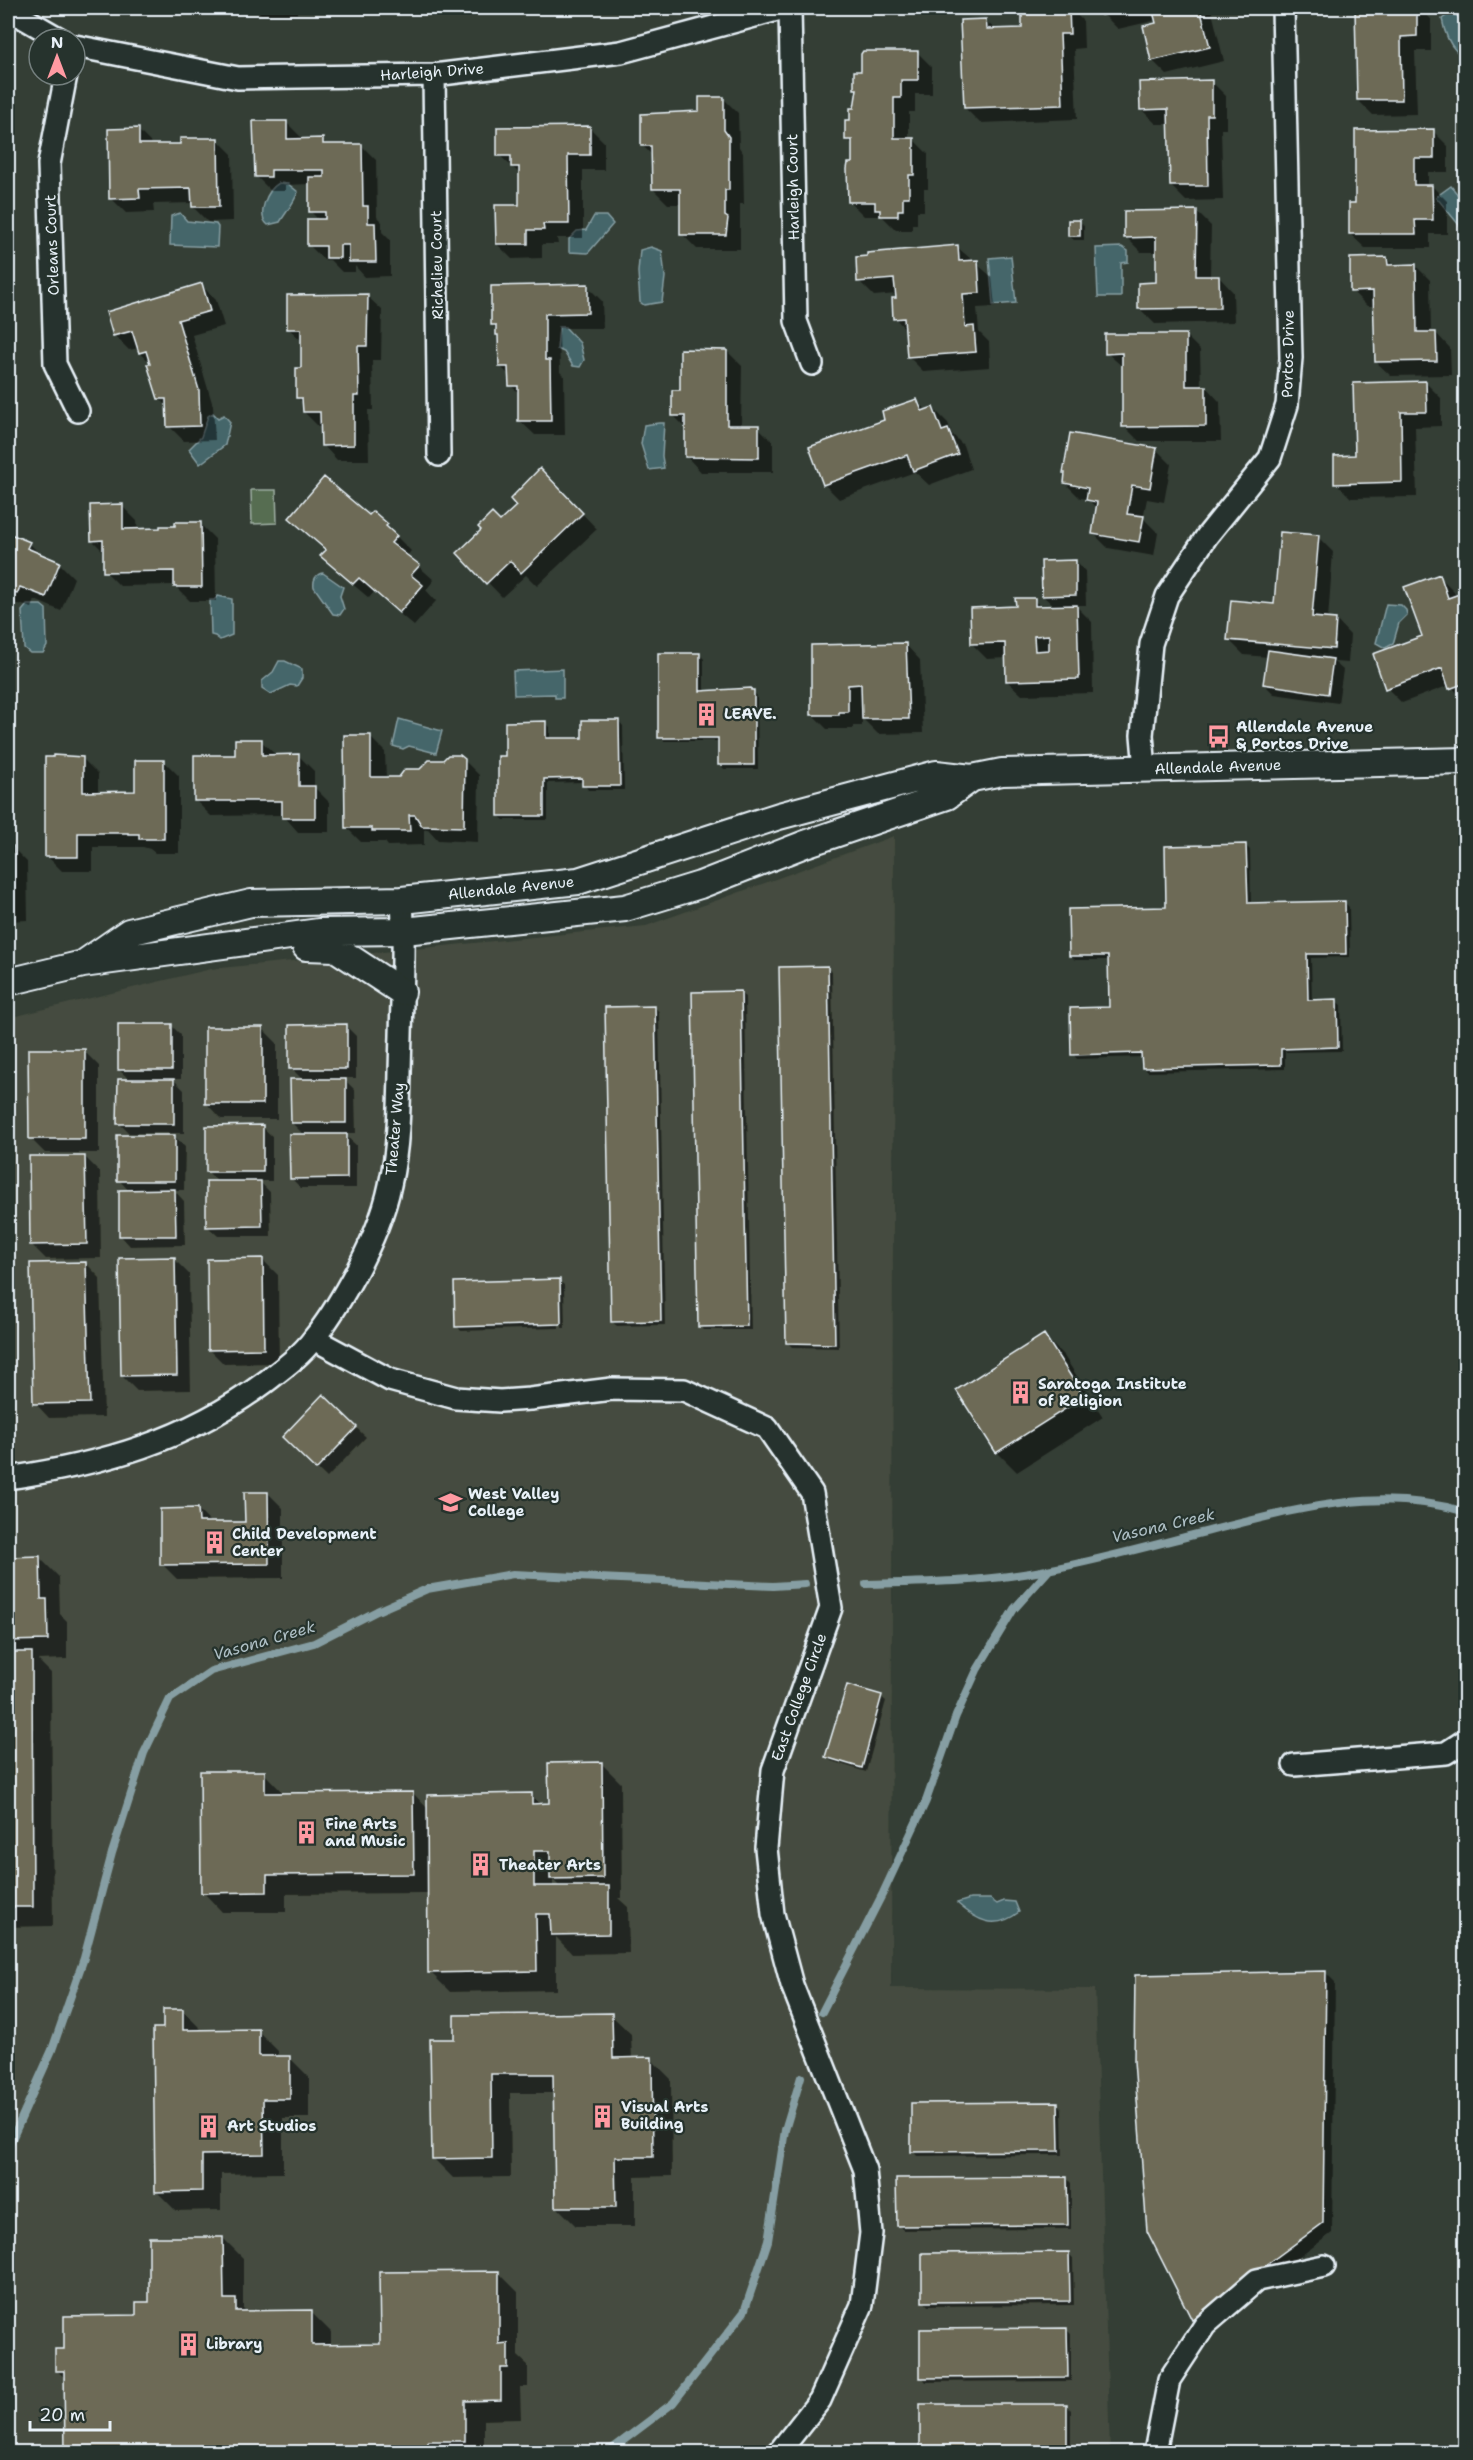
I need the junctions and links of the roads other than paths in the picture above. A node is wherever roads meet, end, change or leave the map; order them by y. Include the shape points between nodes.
1 (784, 8) edge
2 (790, 8) edge
3 (1283, 8) edge
4 (8, 9) edge
5 (39, 27) edge
6 (87, 48) edge
7 (434, 75) junction
8 (64, 87) edge
9 (812, 364) dead end
10 (78, 411) dead end
11 (439, 455) dead end
12 (1466, 761) edge
13 (1145, 769) junction
14 (972, 778) junction
15 (402, 900) junction
16 (404, 931) junction
17 (242, 944) junction
18 (83, 964) junction
19 (8, 982) edge
20 (402, 992) junction
21 (314, 1339) junction
22 (8, 1478) edge
23 (1466, 1740) edge
24 (1294, 1765) dead end
25 (1324, 2266) dead end
26 (779, 2452) edge
27 (1155, 2452) edge

1 - 7 street, Harleigh Drive via 621,52
2 - 9 street, Harleigh Court via 796,321
3 - 13 street, Portos Drive via 1291,358 1287,405 1270,458 1207,536 1167,596 1151,644 1142,735
4 - 5 street
6 - 7 street, Harleigh Drive via 238,78
7 - 11 street, Richelieu Court
8 - 10 street, Orleans Court via 49,164 55,364
12 - 13 street, Allendale Avenue
13 - 14 street, Allendale Avenue via 1002,772
14 - 15 street, Allendale Avenue via 936,774 779,816 578,881
14 - 16 street, Allendale Avenue via 947,796 625,908
15 - 16 street, Theater Way
15 - 18 street, Allendale Avenue via 251,903 129,932
16 - 17 street, Allendale Avenue via 319,932
16 - 20 street, Theater Way
17 - 18 street, Allendale Avenue
17 - 20 street via 335,948
18 - 19 street, Allendale Avenue
20 - 21 street, Theater Way via 395,1160 383,1214 342,1297
21 - 22 street, Theater Way via 285,1368 208,1420 102,1461
21 - 26 street, East College Circle via 390,1380 456,1398 500,1401 612,1389 684,1390 767,1428 812,1493 831,1608 773,1770 766,1848 772,1914 792,1985 865,2170 871,2234 862,2305 820,2400
23 - 24 street via 1446,1753
25 - 27 street via 1257,2280 1205,2325 1168,2380

